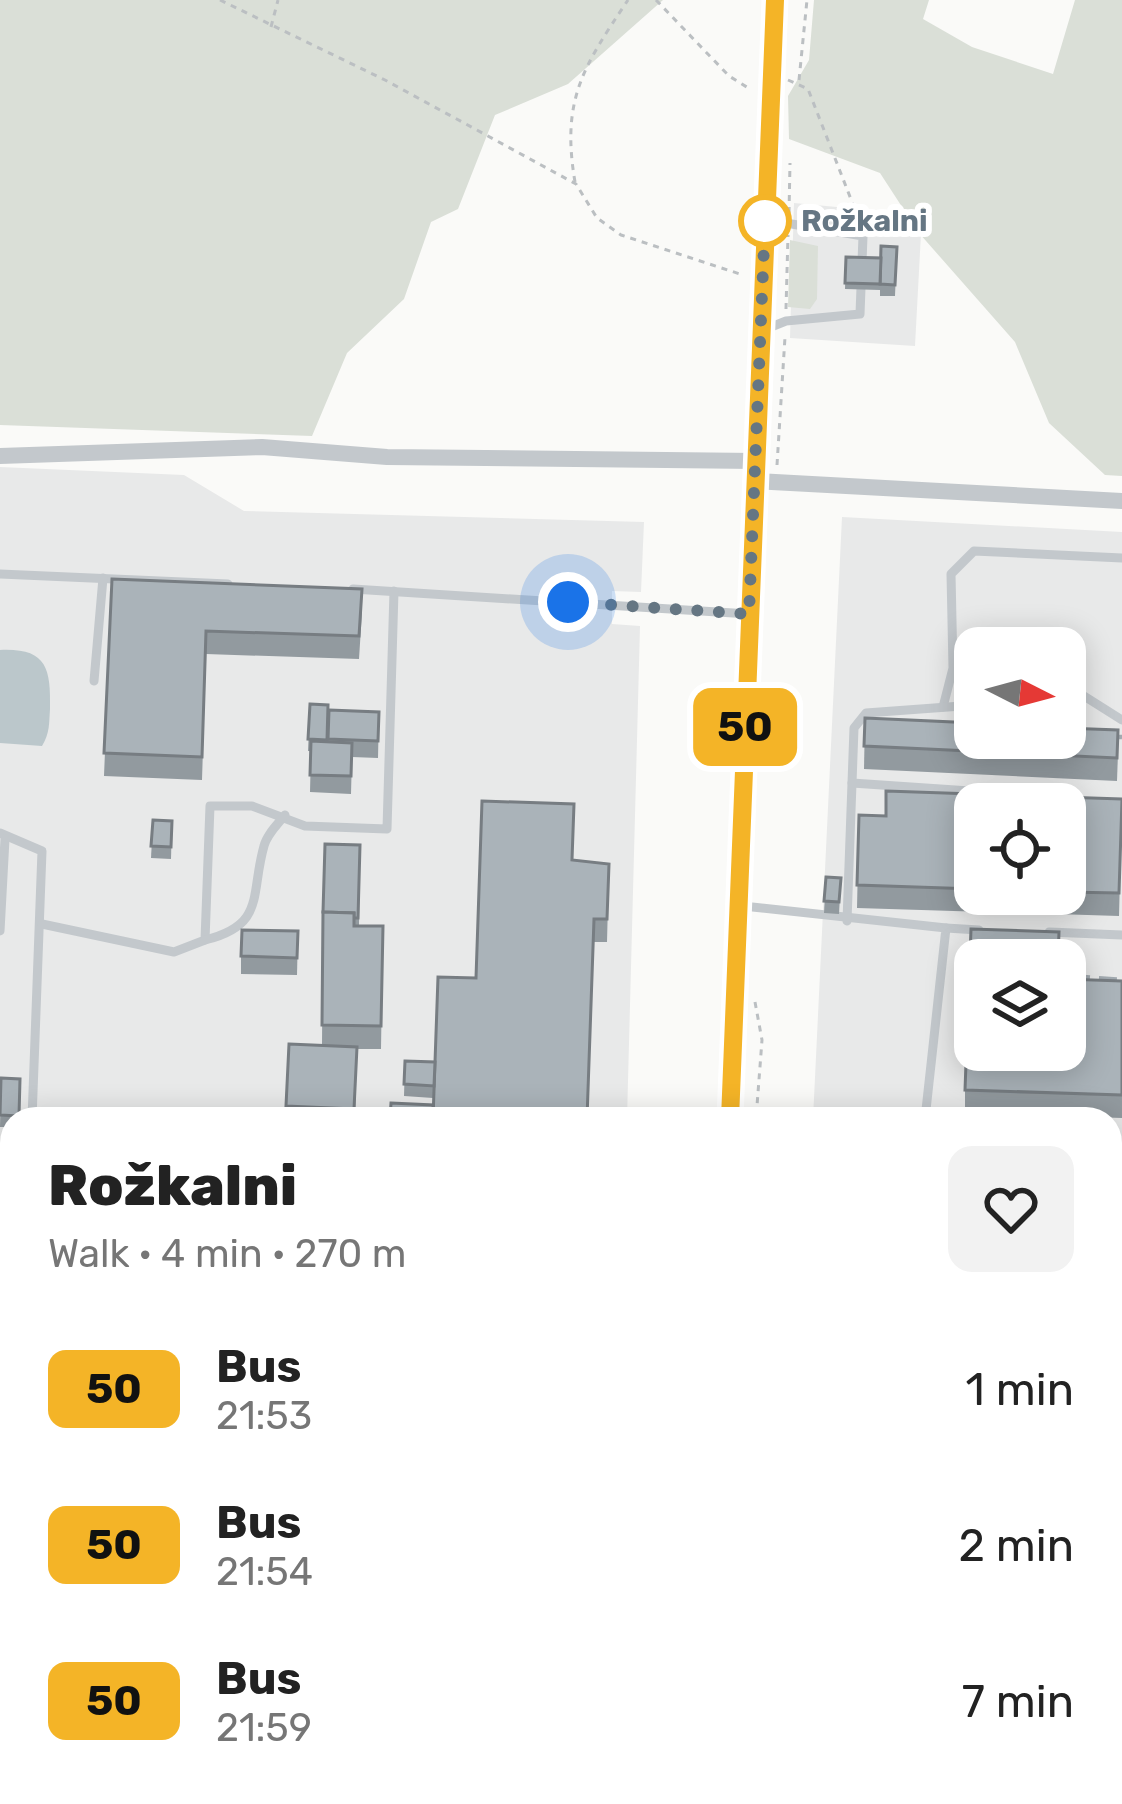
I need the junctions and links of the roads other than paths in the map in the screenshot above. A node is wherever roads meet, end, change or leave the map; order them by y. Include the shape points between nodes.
1 (775, 0) edge
2 (777, 222) junction
3 (761, 330) junction
4 (0, 456) edge
5 (762, 474) junction
6 (1122, 501) edge
7 (1122, 558) edge
8 (0, 574) edge
9 (103, 578) junction
10 (237, 584) edge
11 (349, 589) edge
12 (394, 591) junction
13 (749, 614) junction
14 (94, 681) dead end
15 (1086, 697) edge
16 (954, 706) edge
17 (943, 707) junction
18 (1122, 720) edge
19 (852, 783) junction
20 (954, 790) edge
21 (285, 814) junction
22 (3, 836) edge
23 (738, 906) junction
24 (847, 921) junction
25 (42, 924) junction
26 (946, 928) junction
27 (990, 930) edge
28 (0, 932) edge
29 (1034, 932) edge
30 (1122, 935) edge
31 (205, 940) junction
32 (33, 1107) edge
33 (730, 1107) edge
34 (926, 1107) edge

1 - 2 main road via 767,158
2 - 3 main road
2 - 3 lane via 863,236 860,314
3 - 5 main road
4 - 5 street via 262,447
5 - 6 street
5 - 13 main road
7 - 17 lane via 974,551 951,574 953,668
8 - 9 lane
9 - 10 lane
9 - 14 lane
11 - 12 lane
12 - 13 lane
12 - 21 lane via 386,829 305,826
13 - 23 main road
15 - 18 lane
16 - 17 lane
17 - 19 lane via 866,713 854,728
19 - 20 lane
19 - 24 lane
21 - 31 lane via 265,841 255,907 232,933
21 - 31 lane via 210,806
22 - 25 lane via 42,851
22 - 28 lane
23 - 24 lane
23 - 33 main road
24 - 26 lane
25 - 31 lane via 174,952
25 - 32 lane
26 - 27 lane
26 - 34 lane
29 - 30 lane

